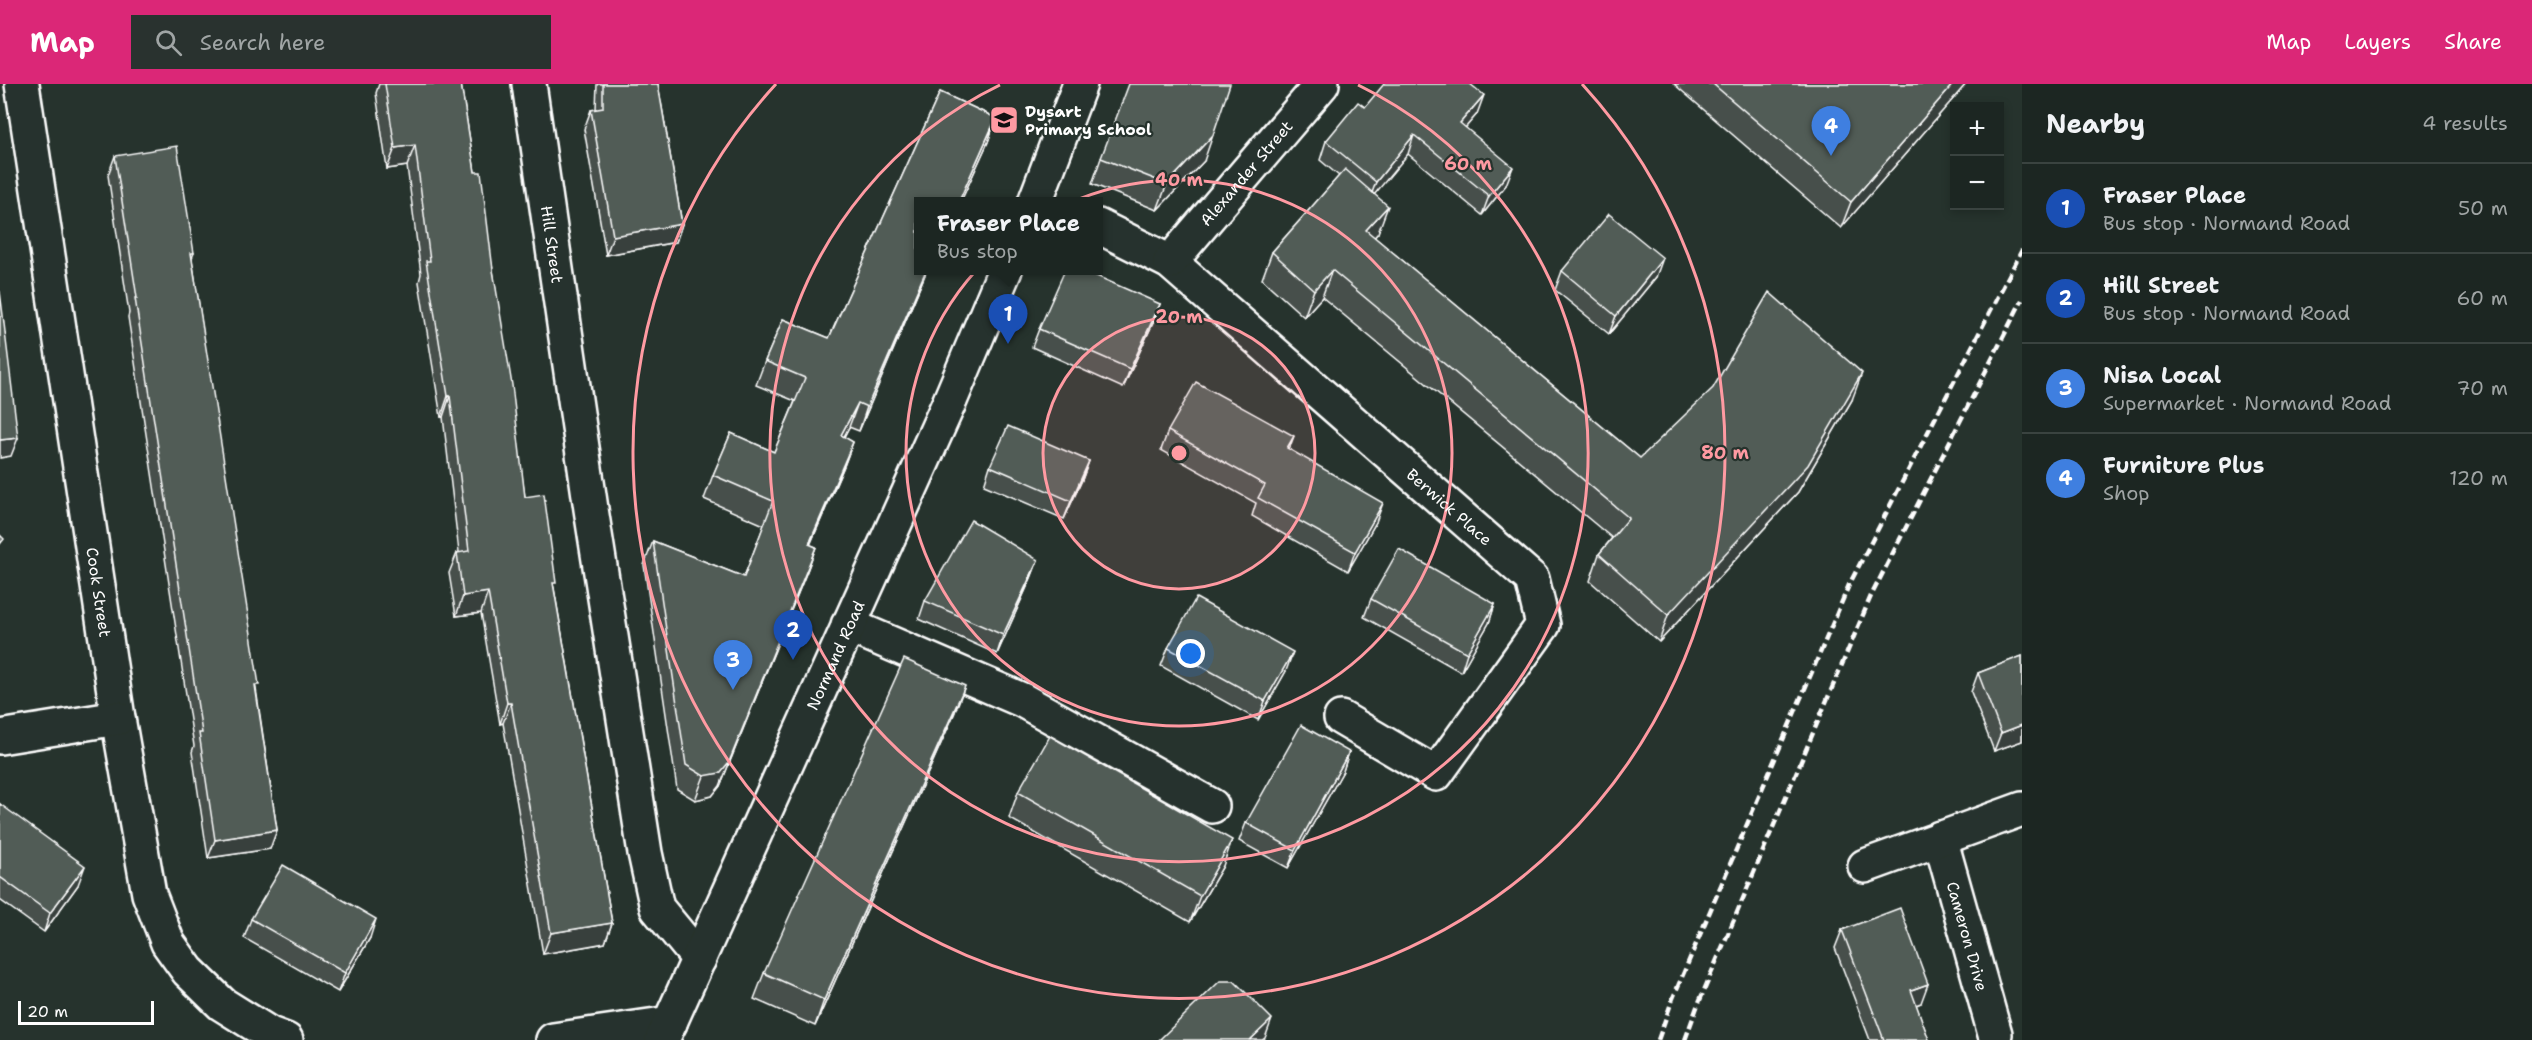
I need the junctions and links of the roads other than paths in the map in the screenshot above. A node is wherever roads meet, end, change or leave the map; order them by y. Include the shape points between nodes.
1 (529, 84) edge
2 (1080, 84) edge
3 (1322, 84) edge
4 (28, 85) edge
5 (1041, 197) edge
6 (1103, 228) edge
7 (1170, 262) junction
8 (1003, 275) edge
9 (848, 626) junction
10 (118, 718) junction
11 (1341, 718) dead end
12 (0, 737) edge
13 (1212, 806) dead end
14 (2022, 809) edge
15 (1940, 838) junction
16 (1865, 867) dead end
17 (699, 959) junction
18 (666, 1031) edge
19 (1995, 1034) dead end
20 (286, 1040) edge
21 (553, 1040) edge

1 - 17 street, Hill Street via 645,853 657,908
2 - 5 street
3 - 7 street, Alexander Street
4 - 10 street, Cook Street
6 - 7 street, Berwick Place
7 - 11 street, Berwick Place via 1532,579 1543,625 1436,774
8 - 9 street, Normand Road
9 - 13 street via 1022,700
9 - 17 street, Normand Road
10 - 12 street
10 - 20 street, Cook Street via 149,894 168,943 188,971 222,1004
14 - 15 street
15 - 16 street
15 - 19 street, Cameron Drive
17 - 18 street, Normand Road
18 - 21 street

